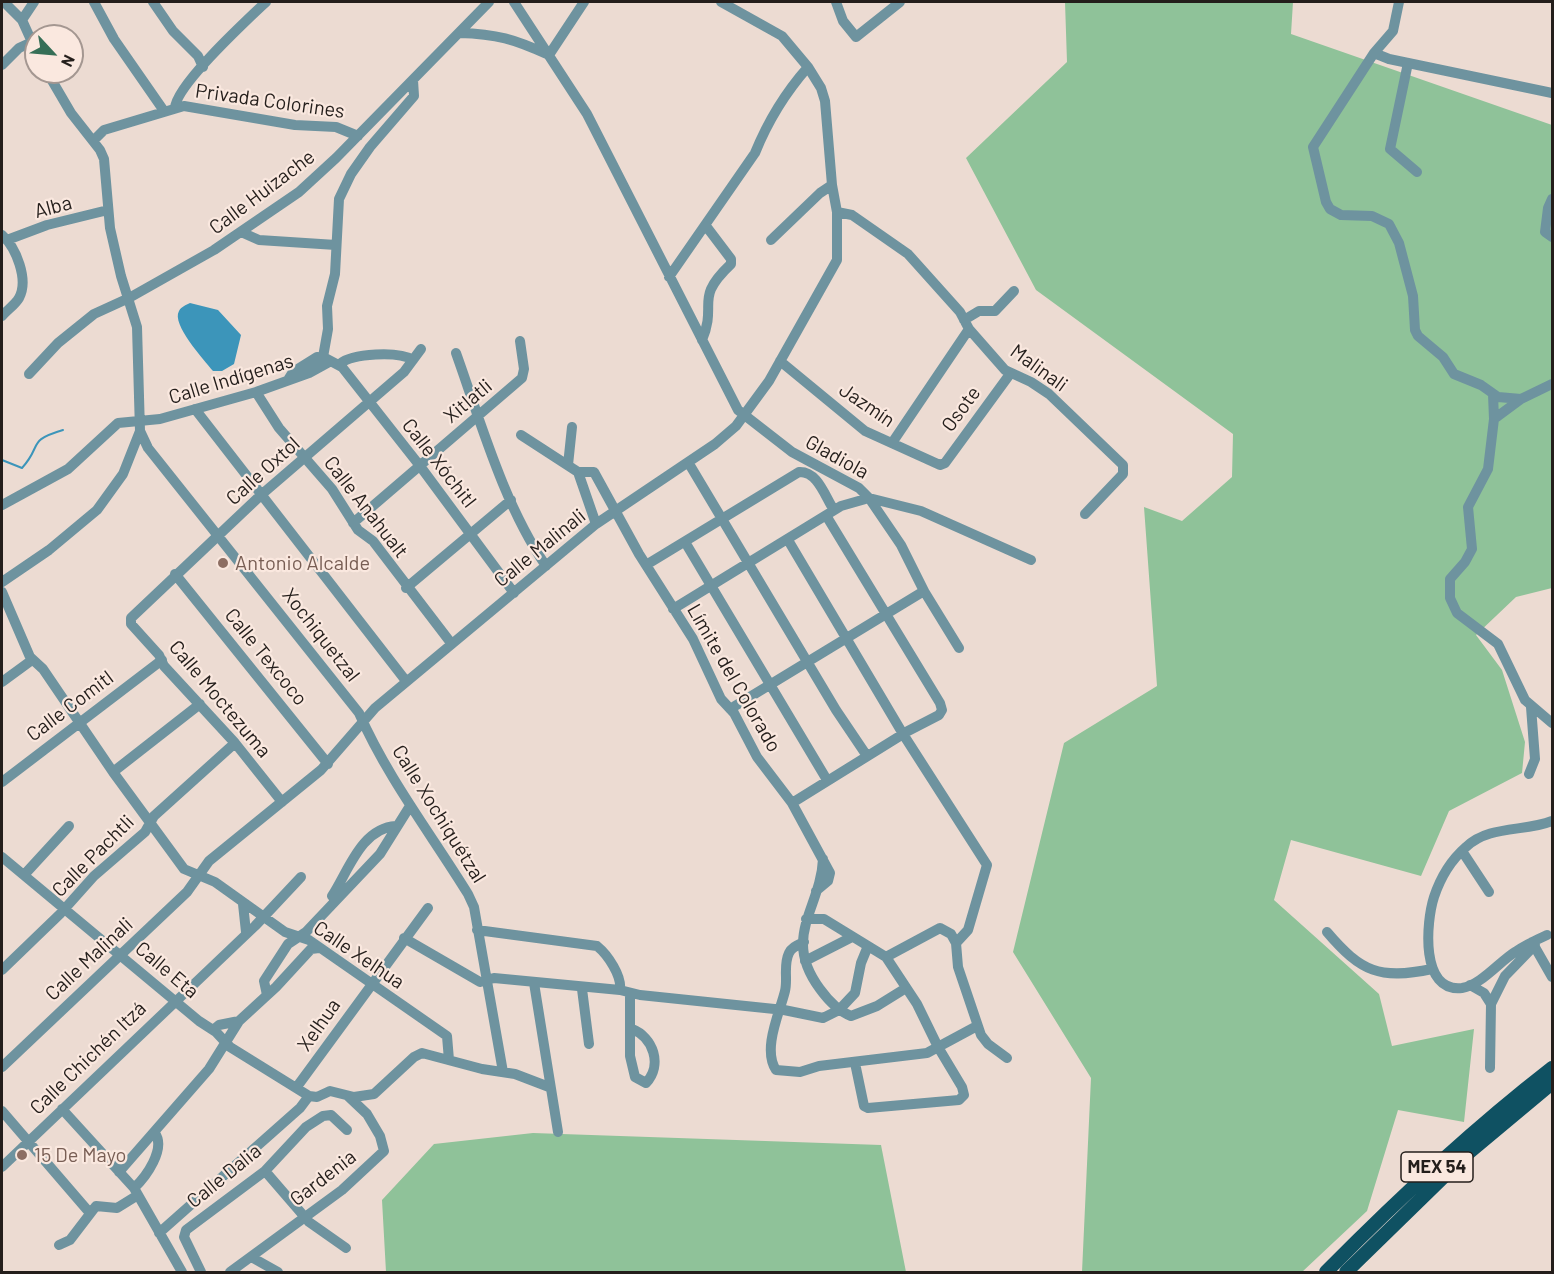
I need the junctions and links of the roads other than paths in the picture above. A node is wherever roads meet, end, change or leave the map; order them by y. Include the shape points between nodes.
1 (4, 2) edge
2 (34, 2) edge
3 (94, 2) edge
4 (153, 2) edge
5 (266, 2) edge
6 (489, 2) edge
7 (514, 2) edge
8 (584, 2) edge
9 (720, 2) edge
10 (836, 2) edge
11 (900, 2) edge
12 (1399, 2) edge
13 (732, 4) edge
14 (22, 20) junction
15 (24, 24) edge
16 (459, 33) junction
17 (24, 47) edge
18 (1374, 53) junction
19 (549, 55) junction
20 (1408, 63) junction
21 (2, 65) edge
22 (203, 67) junction
23 (808, 67) junction
24 (412, 80) junction
25 (54, 84) edge
26 (1552, 93) edge
27 (169, 110) junction
28 (358, 136) junction
29 (93, 141) junction
30 (1417, 172) dead end
31 (832, 185) junction
32 (1552, 199) edge
33 (108, 210) junction
34 (837, 212) junction
35 (706, 226) junction
36 (241, 232) junction
37 (1552, 237) edge
38 (4, 238) edge
39 (771, 240) dead end
40 (336, 245) junction
41 (669, 277) junction
42 (1014, 291) dead end
43 (129, 298) junction
44 (2, 316) edge
45 (967, 325) junction
46 (702, 340) junction
47 (520, 341) dead end
48 (421, 349) dead end
49 (456, 353) dead end
50 (413, 360) junction
51 (331, 361) junction
52 (780, 361) junction
53 (29, 374) dead end
54 (1010, 374) junction
55 (1552, 384) edge
56 (256, 392) junction
57 (1493, 394) junction
58 (1521, 399) junction
59 (368, 403) junction
60 (195, 409) junction
61 (478, 415) junction
62 (743, 415) junction
63 (1494, 418) junction
64 (140, 426) junction
65 (572, 427) dead end
66 (521, 435) dead end
67 (892, 443) junction
68 (304, 457) junction
69 (807, 460) junction
70 (688, 462) junction
71 (568, 465) junction
72 (942, 465) joint
73 (420, 466) junction
74 (578, 472) junction
75 (803, 472) junction
76 (261, 495) junction
77 (869, 498) junction
78 (511, 500) junction
79 (2, 505) edge
80 (617, 512) junction
81 (830, 513) junction
82 (1085, 514) dead end
83 (722, 519) junction
84 (352, 523) junction
85 (596, 525) junction
86 (470, 532) junction
87 (219, 536) junction
88 (788, 540) junction
89 (686, 542) junction
90 (1031, 560) dead end
91 (750, 562) junction
92 (646, 565) junction
93 (546, 566) junction
94 (175, 574) junction
95 (2, 582) edge
96 (712, 586) junction
97 (406, 588) junction
98 (924, 591) junction
99 (2, 592) edge
100 (514, 593) junction
101 (673, 609) junction
102 (887, 614) junction
103 (130, 620) joint
104 (847, 638) junction
105 (451, 643) junction
106 (959, 648) dead end
107 (32, 660) junction
108 (162, 660) junction
109 (807, 661) junction
110 (406, 681) junction
111 (2, 682) edge
112 (769, 684) junction
113 (200, 704) junction
114 (1531, 707) junction
115 (730, 709) junction
116 (362, 721) junction
117 (79, 722) junction
118 (1552, 723) edge
119 (903, 734) junction
120 (235, 743) junction
121 (867, 756) junction
122 (328, 764) junction
123 (113, 772) junction
124 (1529, 774) dead end
125 (827, 780) junction
126 (2, 782) edge
127 (282, 802) junction
128 (792, 803) junction
129 (410, 806) junction
130 (1552, 821) edge
131 (150, 823) junction
132 (69, 826) dead end
133 (396, 826) junction
134 (363, 846) junction
135 (1462, 851) junction
136 (4, 864) edge
137 (363, 872) junction
138 (24, 875) junction
139 (198, 875) junction
140 (301, 877) dead end
141 (1489, 892) dead end
142 (243, 904) junction
143 (330, 907) junction
144 (65, 908) junction
145 (428, 908) dead end
146 (262, 917) junction
147 (806, 919) junction
148 (477, 930) junction
149 (246, 932) junction
150 (1327, 932) dead end
151 (1550, 934) edge
152 (299, 936) junction
153 (852, 937) junction
154 (404, 938) junction
155 (804, 942) junction
156 (956, 943) junction
157 (1533, 944) junction
158 (868, 946) junction
159 (319, 948) junction
160 (120, 954) junction
161 (886, 957) junction
162 (805, 961) junction
163 (1500, 963) junction
164 (1432, 969) junction
165 (2, 970) edge
166 (1552, 977) edge
167 (486, 980) junction
168 (534, 983) junction
169 (370, 984) junction
170 (1470, 985) junction
171 (1499, 985) junction
172 (906, 988) junction
173 (582, 989) junction
174 (625, 992) junction
175 (267, 995) junction
176 (174, 1000) junction
177 (1491, 1004) junction
178 (777, 1010) junction
179 (839, 1010) junction
180 (239, 1021) junction
181 (977, 1026) junction
182 (632, 1029) dead end
183 (213, 1030) junction
184 (225, 1042) junction
185 (589, 1044) dead end
186 (938, 1047) junction
187 (1007, 1058) dead end
188 (449, 1060) junction
189 (855, 1063) junction
190 (2, 1067) edge
191 (1490, 1068) dead end
192 (1552, 1068) edge
193 (503, 1072) junction
194 (1552, 1083) edge
195 (549, 1087) junction
196 (296, 1088) junction
197 (313, 1096) junction
198 (348, 1096) junction
199 (62, 1109) junction
200 (2, 1111) edge
201 (347, 1131) dead end
202 (558, 1132) dead end
203 (155, 1133) junction
204 (28, 1141) junction
205 (2, 1167) edge
206 (266, 1171) junction
207 (119, 1172) junction
208 (136, 1192) junction
209 (89, 1212) junction
210 (305, 1217) junction
211 (159, 1233) junction
212 (60, 1245) dead end
213 (345, 1248) dead end
214 (253, 1258) junction
215 (182, 1272) edge
216 (201, 1272) edge
217 (230, 1272) edge
218 (278, 1272) edge
219 (1326, 1272) edge
220 (1346, 1272) edge

1 - 14 street
2 - 14 street
3 - 27 street via 114,39
4 - 22 street
5 - 22 street via 211,54
6 - 16 street, Calle Huizache
7 - 19 street
8 - 19 street
9 - 13 street, Calle Malinali
10 - 11 street via 843,21 856,37
12 - 18 street via 1395,27
13 - 23 street, Calle Malinali via 776,31
14 - 15 street
16 - 19 street via 513,39
16 - 24 street, Calle Huizache
17 - 21 street
18 - 20 street
18 - 57 street via 1312,148 1326,202 1344,216 1372,216 1389,224 1399,243 1413,296 1416,333 1443,357 1454,374
19 - 41 street via 587,114
20 - 26 street
20 - 30 street via 1390,149
22 - 27 street
23 - 31 street, Calle Malinali via 825,101
23 - 35 street via 781,100 755,153
24 - 28 street, Calle Huizache
24 - 40 street via 414,96 370,147 341,195
25 - 29 street
27 - 28 street, Privada Colorines via 189,107 295,125 336,127
27 - 29 street via 104,130
28 - 36 street, Calle Huizache via 299,192
29 - 33 street via 104,159
31 - 34 street, Calle Malinali
31 - 39 street
32 - 37 street via 1545,232
33 - 38 street, Alba
33 - 43 street
34 - 45 street, Malinali via 852,215 908,254
34 - 52 street, Calle Malinali via 837,260
35 - 41 street
35 - 46 street via 731,264 713,281 706,295 709,323
36 - 40 street via 259,240
36 - 43 street, Calle Huizache
38 - 44 street, Alba via 20,267 21,290 19,298
40 - 51 street via 335,274 327,306
41 - 46 street
42 - 45 street via 995,311 979,310
43 - 53 street, Calle Huizache via 89,317
43 - 64 street via 139,342
45 - 54 street, Malinali
45 - 67 street
46 - 62 street
47 - 61 street, Xitlatli via 525,372 522,378
48 - 50 street, Calle Oxtol
49 - 61 street
50 - 51 street, Calle Indígenas via 370,355
50 - 59 street, Calle Oxtol
51 - 56 street, Calle Indígenas via 309,374
51 - 59 street, Calle Xóchitl
52 - 62 street, Calle Malinali
52 - 67 street, Jazmín via 865,430
54 - 72 street, Osote
54 - 82 street, Malinali via 1049,394 1124,467 1123,474
55 - 58 street
56 - 60 street, Calle Indígenas
56 - 68 street, Calle Anahualt
57 - 58 street
57 - 63 street
58 - 63 street
59 - 68 street, Calle Oxtol
59 - 73 street, Calle Xóchitl
60 - 64 street, Calle Indígenas
60 - 76 street
61 - 73 street, Xitlatli
61 - 78 street
62 - 69 street, Gladiola
62 - 70 street, Calle Malinali via 732,430
63 - 114 street via 1488,469 1468,507 1472,549 1450,579 1448,590 1457,613 1498,644 1519,691
64 - 79 street via 118,423 68,469
64 - 87 street, Xochiquetzal via 148,448
64 - 95 street via 123,474 97,510
65 - 71 street
66 - 71 street
67 - 72 street, Jazmín
68 - 76 street, Calle Oxtol
68 - 84 street, Calle Anahualt via 332,489
69 - 75 street
69 - 77 street, Gladiola via 859,488
70 - 80 street, Calle Malinali
70 - 83 street
71 - 74 street
73 - 84 street, Xitlatli
73 - 86 street, Calle Xóchitl
74 - 80 street, Límite del Colorado via 593,471
74 - 85 street
75 - 81 street via 816,481
75 - 83 street
76 - 87 street, Calle Oxtol
76 - 110 street
77 - 81 street via 848,502
77 - 90 street, Gladiola via 921,511
77 - 98 street via 901,545
78 - 86 street
78 - 93 street
80 - 85 street, Calle Malinali
80 - 92 street, Límite del Colorado
81 - 88 street
81 - 102 street
83 - 89 street
83 - 91 street
84 - 97 street, Calle Anahualt via 373,541
85 - 93 street, Calle Malinali
86 - 97 street
86 - 100 street, Calle Xóchitl
87 - 94 street, Calle Oxtol
87 - 116 street, Xochiquetzal
88 - 91 street
88 - 104 street
89 - 92 street
89 - 96 street
91 - 96 street
91 - 109 street
92 - 101 street, Límite del Colorado
93 - 100 street, Calle Malinali
94 - 103 street, Calle Oxtol
94 - 122 street, Calle Texcoco
96 - 101 street
96 - 112 street
97 - 105 street, Calle Anahualt
98 - 102 street
98 - 106 street
99 - 107 street
100 - 105 street, Calle Malinali
101 - 115 street, Límite del Colorado
102 - 104 street
102 - 119 street via 942,708 939,715
103 - 108 street, Calle Moctezuma
104 - 109 street
104 - 119 street
105 - 110 street, Calle Malinali
107 - 111 street
107 - 117 street via 43,669
108 - 113 street, Calle Moctezuma
108 - 117 street, Calle Comitl
109 - 112 street
109 - 121 street
110 - 116 street, Calle Malinali
112 - 115 street
112 - 125 street
113 - 120 street, Calle Moctezuma
113 - 123 street
114 - 118 street
114 - 124 street via 1535,759
115 - 128 street, Límite del Colorado via 757,757
116 - 122 street, Calle Malinali
116 - 129 street, Calle Xochiquétzal
117 - 123 street
117 - 126 street, Calle Comitl
119 - 121 street
119 - 156 street via 987,865 968,930
120 - 127 street, Calle Moctezuma
120 - 131 street, Calle Pachtli
121 - 125 street
122 - 127 street, Calle Malinali
123 - 131 street
125 - 128 street
127 - 139 street, Calle Malinali via 209,861
128 - 147 street, Límite del Colorado via 830,877 816,891
129 - 133 street
129 - 148 street, Calle Xochiquétzal via 468,894
130 - 135 street via 1488,833
131 - 139 street via 184,869
131 - 144 street, Calle Pachtli
132 - 138 street
133 - 134 street via 374,835
133 - 137 street via 380,854
134 - 137 street
134 - 143 street via 345,869
135 - 141 street
135 - 164 street via 1444,874 1432,903
136 - 138 street, Calle Eta
137 - 143 street
138 - 144 street, Calle Eta
139 - 142 street, Calle Xelhua
139 - 160 street, Calle Malinali via 188,892
140 - 146 street, Calle Chichén Itzá
142 - 146 street, Calle Xelhua
142 - 149 street
143 - 152 street
144 - 160 street, Calle Eta
144 - 165 street, Calle Pachtli
145 - 154 street, Xelhua
146 - 149 street, Calle Chichén Itzá
146 - 152 street, Calle Xelhua
147 - 153 street via 824,919
147 - 155 street
148 - 167 street, Calle Xochiquétzal
148 - 174 street via 597,946
149 - 176 street, Calle Chichén Itzá
150 - 164 street via 1354,960 1376,973
151 - 157 street
152 - 159 street, Calle Xelhua
152 - 175 street via 272,964 264,981
153 - 158 street
153 - 162 street
154 - 167 street via 477,981
154 - 169 street, Xelhua
155 - 162 street
155 - 178 street via 788,956 785,991
156 - 161 street via 951,934 940,928
156 - 181 street via 958,967
157 - 163 street
157 - 166 street
157 - 171 street
158 - 161 street
158 - 179 street via 856,991
159 - 169 street, Calle Xelhua
159 - 175 street via 310,949
160 - 176 street, Calle Eta
160 - 190 street, Calle Malinali
161 - 172 street
162 - 179 street via 815,982
163 - 170 street
163 - 171 street
164 - 170 street via 1436,977 1453,988
167 - 168 street
167 - 193 street, Calle Xochiquétzal
168 - 173 street
168 - 195 street
169 - 188 street, Calle Xelhua via 447,1036
169 - 196 street, Xelhua
170 - 177 street via 1484,993
171 - 177 street
172 - 179 street via 851,1016
172 - 186 street
173 - 174 street
173 - 185 street
174 - 178 street
174 - 182 street
175 - 180 street
176 - 183 street, Calle Eta
176 - 199 street, Calle Chichén Itzá
177 - 191 street
178 - 179 street via 820,1018
178 - 189 street via 771,1057 778,1071 800,1072
180 - 183 street
180 - 184 street
181 - 186 street
181 - 187 street via 984,1040
183 - 184 street, Calle Eta
184 - 196 street, Calle Eta
184 - 203 street via 209,1069
186 - 189 street via 927,1053
186 - 189 street via 963,1089 961,1099 868,1108 864,1106
188 - 193 street
188 - 198 street via 419,1054 378,1092
192 - 219 main road, MEX 54 via 1390,1209
193 - 195 street
194 - 220 main road, MEX 54 via 1466,1155
195 - 202 street
196 - 197 street, Calle Eta
197 - 198 street via 330,1091
197 - 211 street
198 - 210 street, Gardenia via 367,1114 384,1150 342,1190
199 - 204 street, Calle Chichén Itzá
199 - 207 street
200 - 204 street
201 - 206 street, Calle Dalia via 331,1115 323,1116 300,1132
203 - 207 street
203 - 208 street via 159,1141 157,1152
204 - 205 street, Calle Chichén Itzá
204 - 209 street
206 - 210 street
206 - 216 street, Calle Dalia via 185,1231 184,1237
207 - 208 street
208 - 209 street via 117,1208 98,1204
208 - 211 street
209 - 212 street via 70,1240
210 - 213 street
210 - 214 street, Gardenia
211 - 215 street
214 - 217 street, Gardenia
214 - 218 street

